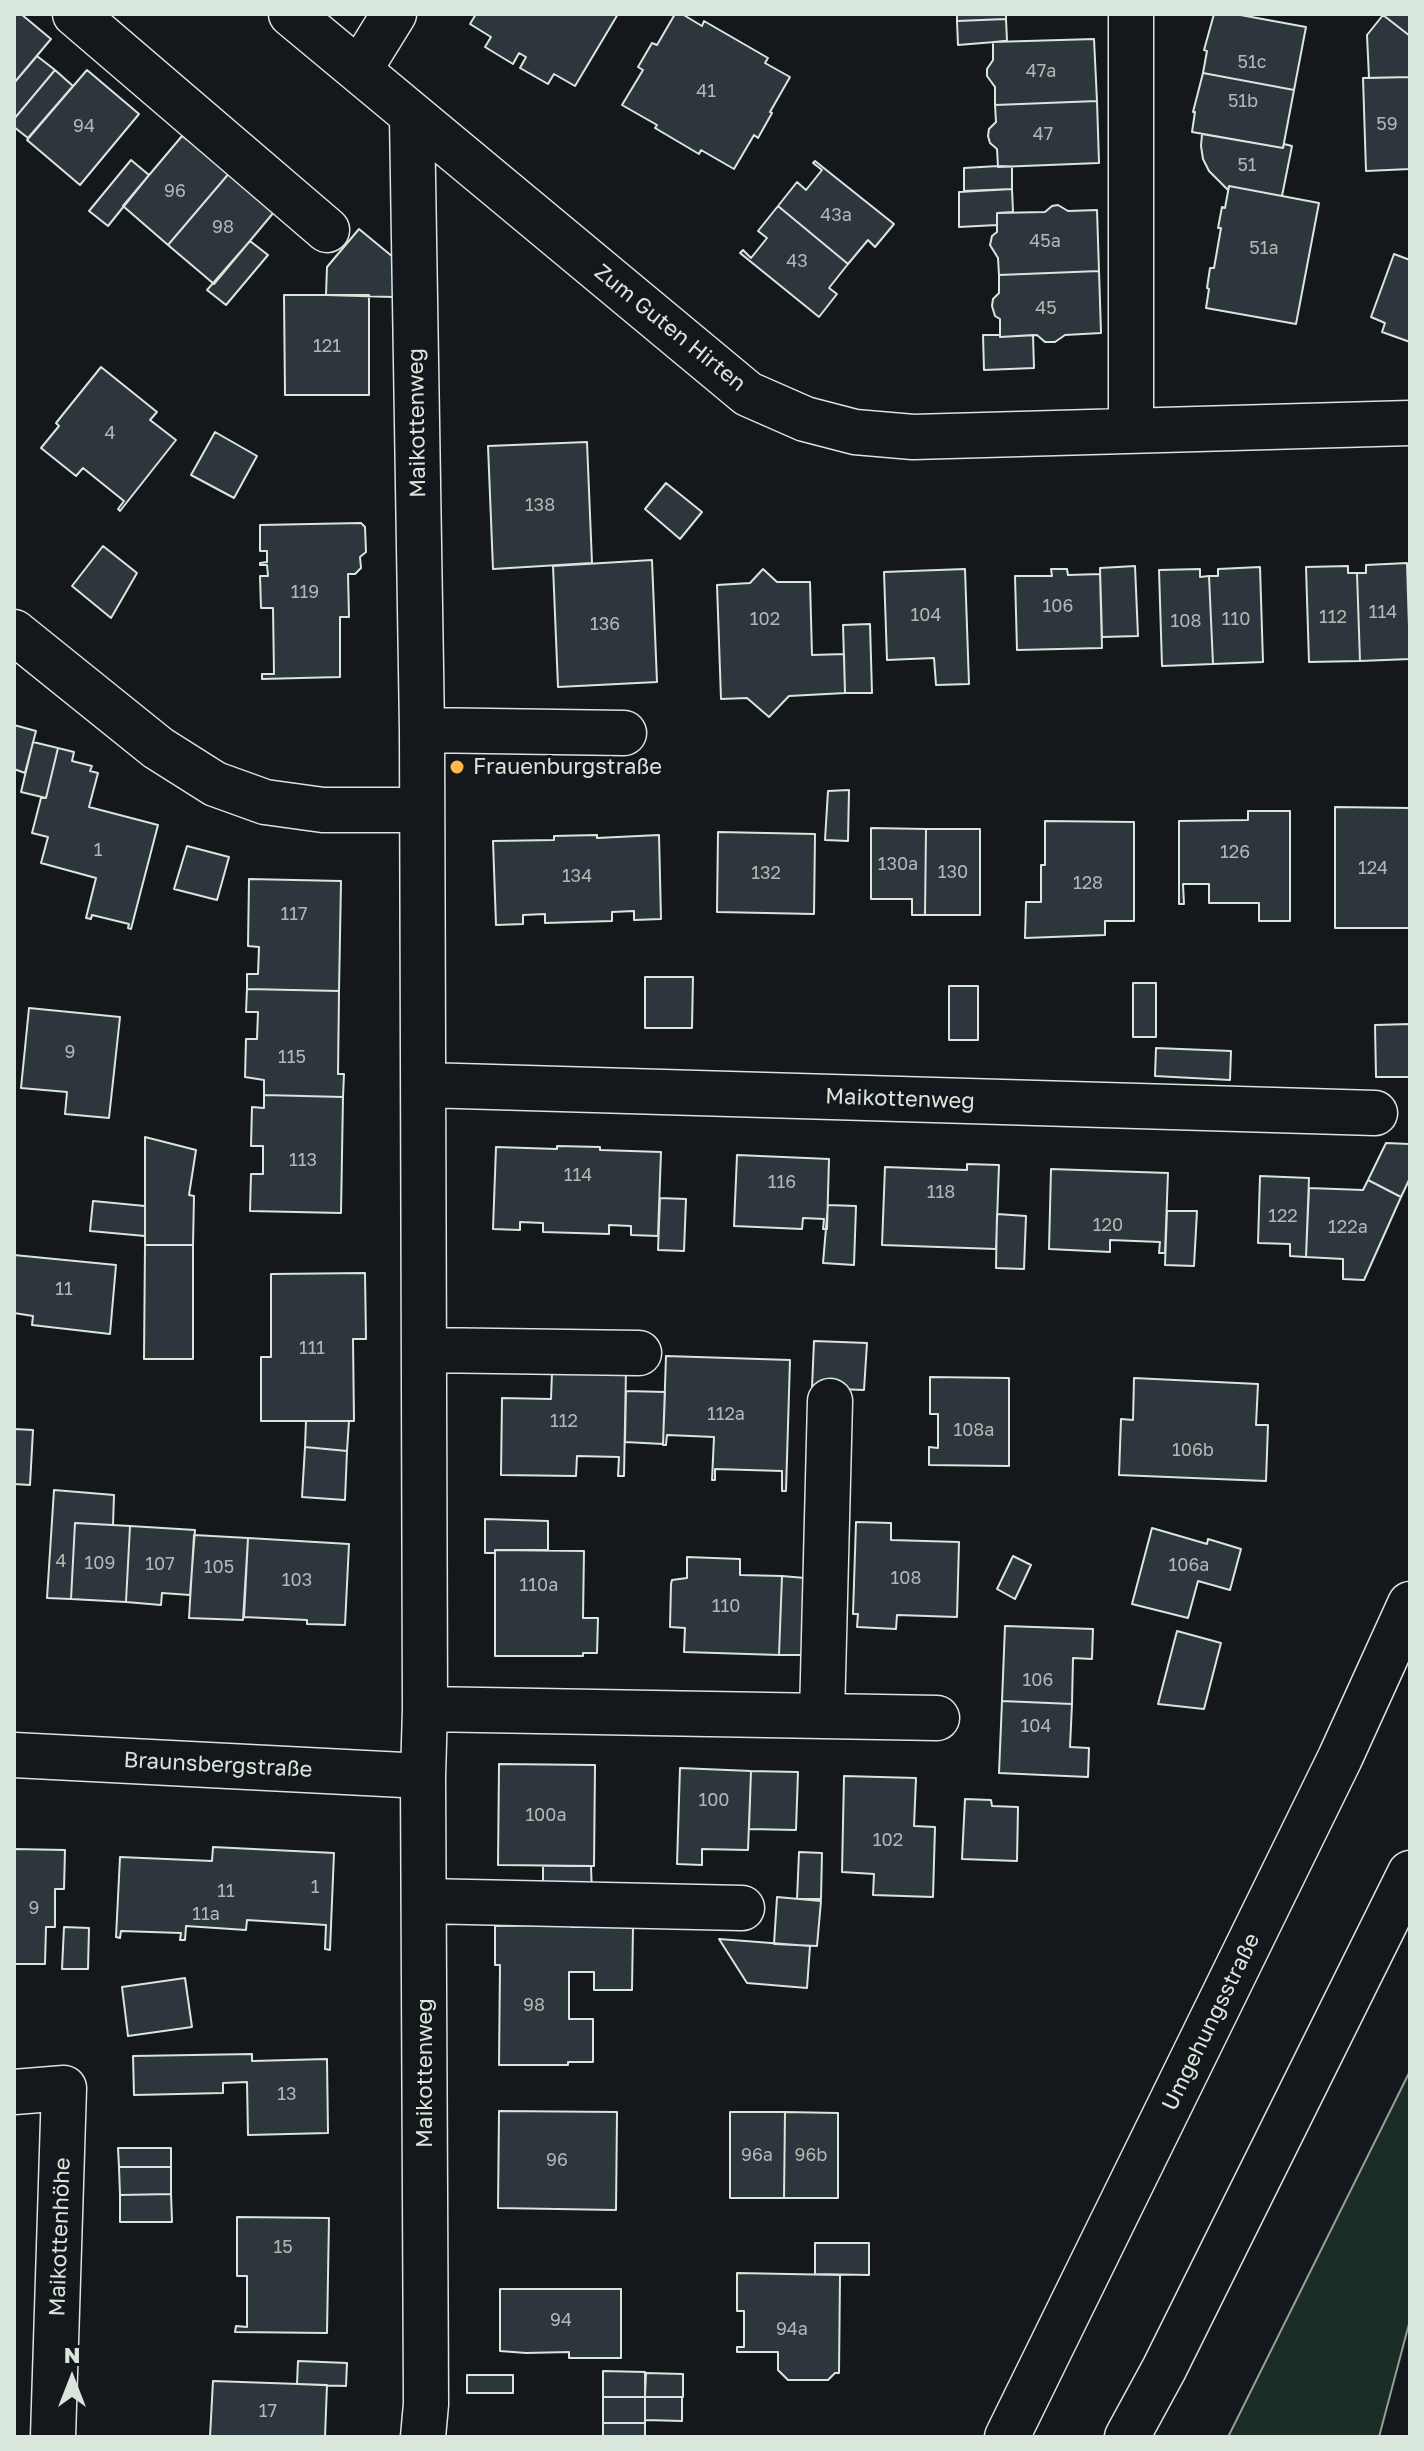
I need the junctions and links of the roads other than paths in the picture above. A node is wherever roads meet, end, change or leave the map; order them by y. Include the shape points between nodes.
1 (75, 14) edge
2 (291, 14) edge
3 (394, 14) edge
4 (1131, 14) edge
5 (360, 69) junction
6 (412, 116) junction
7 (327, 230) dead end
8 (1410, 423) edge
9 (1131, 429) junction
10 (14, 632) edge
11 (422, 730) junction
12 (624, 733) dead end
13 (421, 810) junction
14 (425, 1085) junction
15 (1375, 1113) dead end
16 (425, 1350) junction
17 (639, 1353) dead end
18 (830, 1401) dead end
19 (1410, 1604) edge
20 (425, 1709) junction
21 (822, 1716) junction
22 (937, 1718) dead end
23 (14, 1755) edge
24 (423, 1776) junction
25 (1410, 1873) edge
26 (424, 1901) junction
27 (742, 1908) dead end
28 (14, 2092) edge
29 (53, 2437) edge
30 (423, 2437) edge
31 (1007, 2437) edge
32 (1127, 2437) edge

1 - 7 main road
2 - 5 main road, Zum Guten Hirten
3 - 5 main road
4 - 9 main road
5 - 6 main road, Zum Guten Hirten
6 - 9 main road, Zum Guten Hirten via 748,394 805,419 855,432 913,437
6 - 11 main road, Maikottenweg
8 - 9 main road, Zum Guten Hirten
10 - 13 main road via 158,748 215,784 265,802 323,810
11 - 12 main road
11 - 13 main road, Maikottenweg
13 - 14 main road, Maikottenweg
14 - 15 main road, Maikottenweg
14 - 16 main road, Maikottenweg
16 - 17 main road
16 - 20 main road, Maikottenweg
18 - 21 main road
19 - 31 main road, Umgehungsstraße
20 - 21 main road
20 - 24 main road, Maikottenweg
21 - 22 main road
23 - 24 main road, Braunsbergstraße
24 - 26 main road, Maikottenweg
25 - 32 main road
26 - 27 main road
26 - 30 main road, Maikottenweg
28 - 29 main road, Maikottenhöhe via 64,2088

